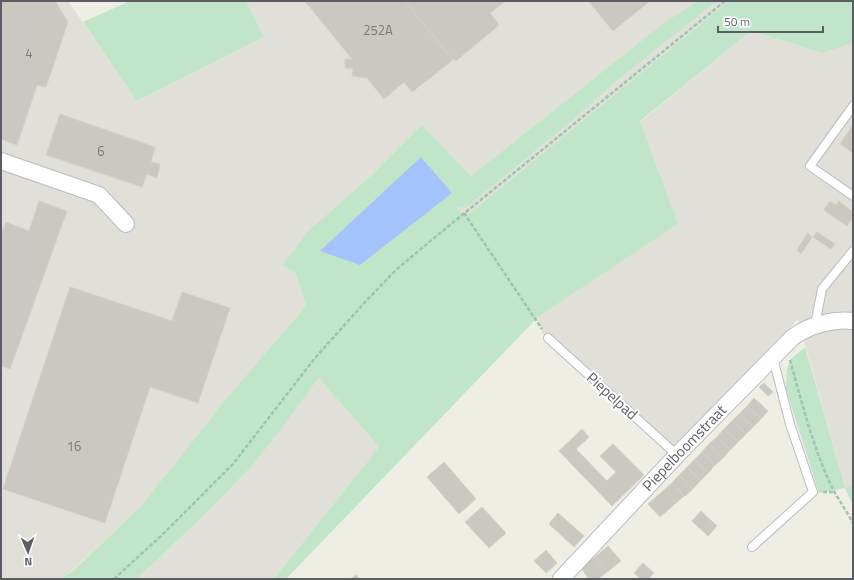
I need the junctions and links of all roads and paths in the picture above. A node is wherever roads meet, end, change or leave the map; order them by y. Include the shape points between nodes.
1 (725, 1) edge
2 (853, 106) edge
3 (1, 161) edge
4 (853, 196) edge
5 (464, 214) junction
6 (126, 224) dead end
7 (853, 251) edge
8 (853, 321) edge
9 (815, 325) junction
10 (548, 338) joint
11 (778, 352) junction
12 (677, 455) junction
13 (853, 523) edge
14 (752, 547) dead end
15 (114, 579) edge
16 (561, 579) edge

1 - 5 path
2 - 4 lane via 810,166
3 - 6 street via 99,195
5 - 10 path
5 - 15 path via 396,270 366,301 315,358 233,464
7 - 9 lane via 822,289
8 - 9 street, Piepelboomstraat
9 - 11 street, Piepelboomstraat via 793,337
10 - 12 lane, Piepelpad
11 - 12 street, Piepelboomstraat
11 - 13 path via 790,360 804,412 822,461 834,492
11 - 14 lane via 790,424 813,492
12 - 16 street, Piepelboomstraat

